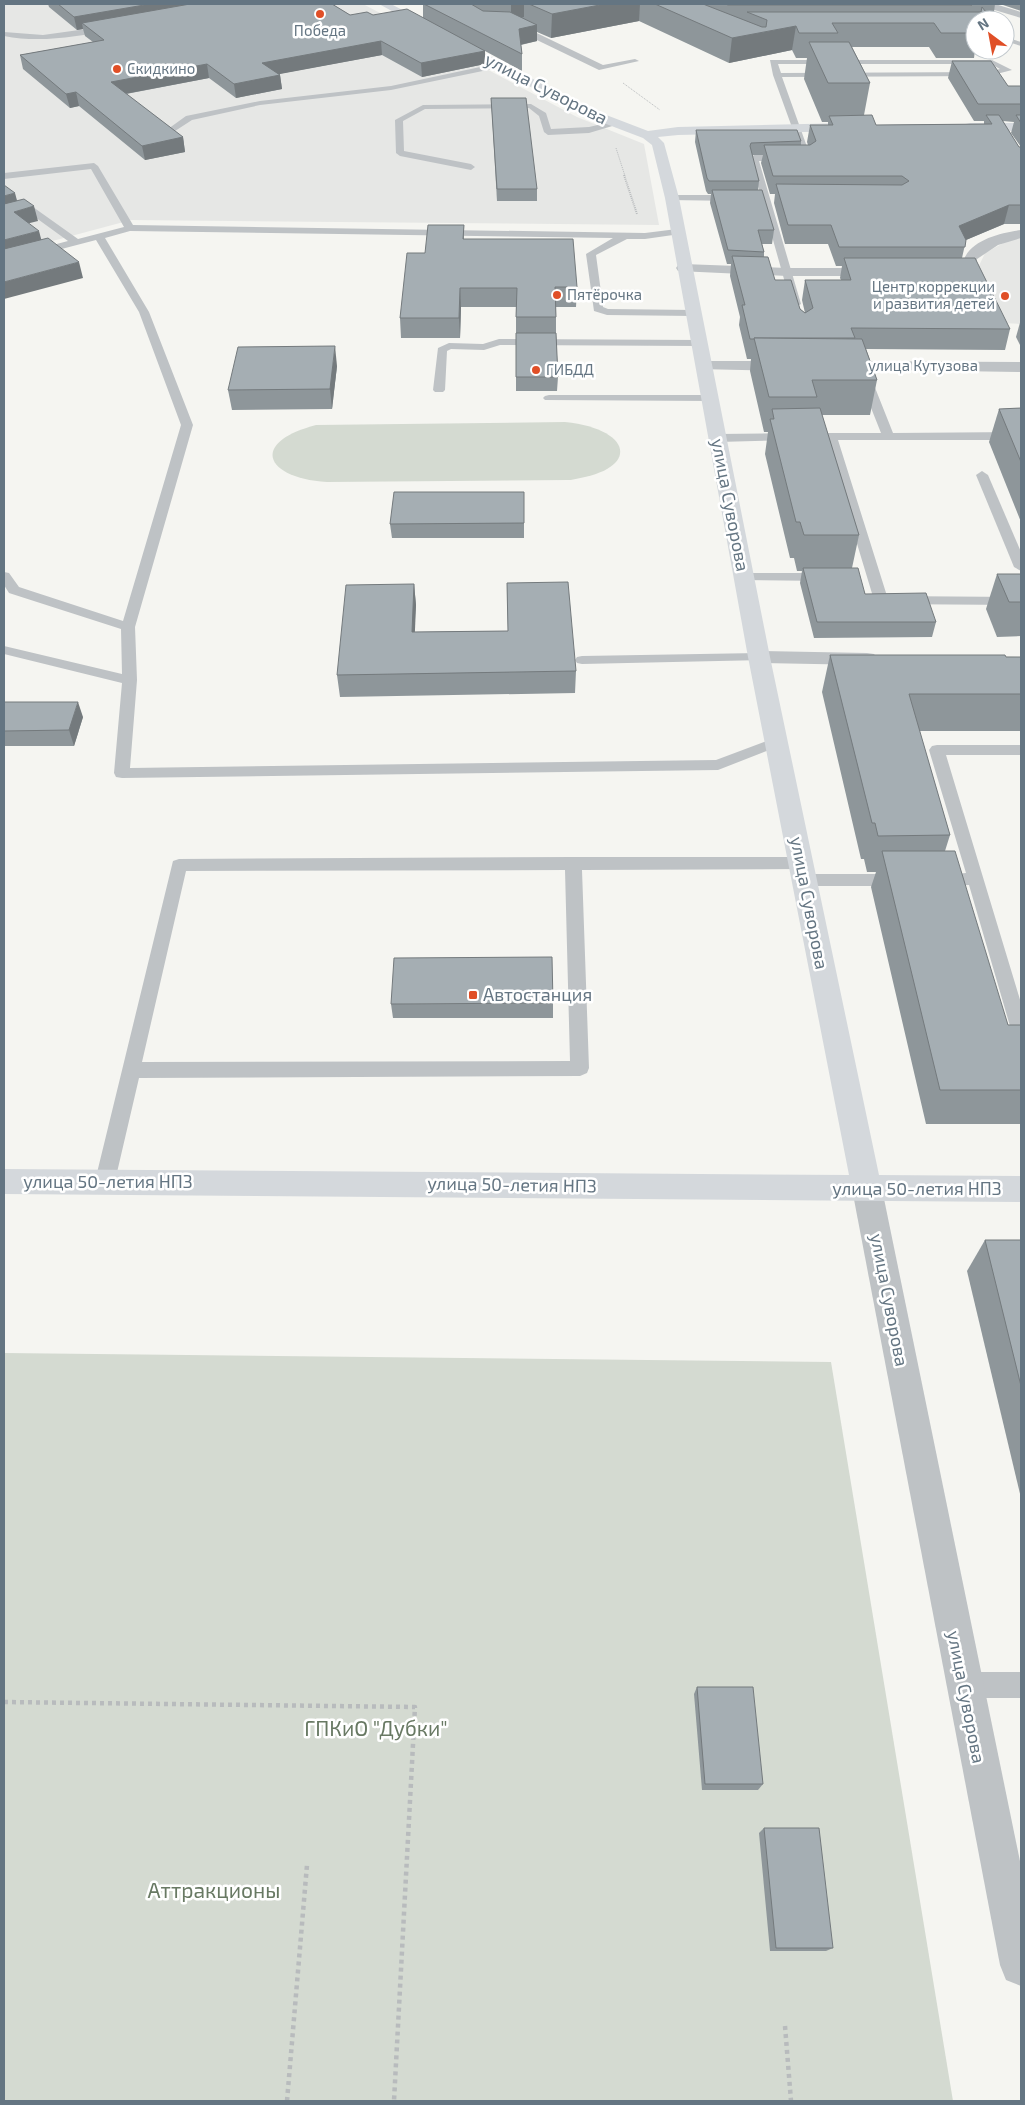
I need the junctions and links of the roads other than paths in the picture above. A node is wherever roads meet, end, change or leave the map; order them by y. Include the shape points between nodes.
1 (384, 4) edge
2 (986, 4) edge
3 (1021, 15) edge
4 (529, 20) edge
5 (121, 26) edge
6 (4, 34) edge
7 (634, 61) dead end
8 (499, 65) junction
9 (778, 75) junction
10 (615, 124) junction
11 (858, 127) edge
12 (962, 127) edge
13 (999, 127) junction
14 (1021, 127) edge
15 (172, 129) edge
16 (796, 129) junction
17 (648, 135) junction
18 (1007, 138) edge
19 (471, 168) dead end
20 (4, 176) edge
21 (672, 198) junction
22 (761, 198) junction
23 (4, 216) edge
24 (130, 228) junction
25 (677, 232) junction
26 (1021, 234) edge
27 (99, 236) junction
28 (624, 236) junction
29 (76, 242) junction
30 (4, 261) edge
31 (683, 268) junction
32 (787, 272) junction
33 (892, 272) edge
34 (931, 272) edge
35 (798, 310) edge
36 (694, 313) junction
37 (700, 343) junction
38 (704, 366) junction
39 (803, 366) edge
40 (822, 366) edge
41 (861, 366) junction
42 (1021, 367) edge
43 (439, 390) dead end
44 (549, 398) dead end
45 (710, 398) junction
46 (1021, 436) edge
47 (831, 437) junction
48 (889, 437) junction
49 (718, 438) junction
50 (982, 475) dead end
51 (1021, 567) edge
52 (4, 576) edge
53 (744, 577) junction
54 (844, 577) edge
55 (1021, 601) edge
56 (128, 627) junction
57 (4, 650) edge
58 (759, 656) junction
59 (582, 660) dead end
60 (885, 660) edge
61 (130, 680) junction
62 (776, 742) junction
63 (1021, 750) edge
64 (573, 863) junction
65 (802, 872) junction
66 (976, 879) junction
67 (1021, 1033) edge
68 (131, 1070) junction
69 (105, 1181) junction
70 (4, 1182) edge
71 (1021, 1188) edge
72 (867, 1189) junction
73 (964, 1685) junction
74 (1021, 1685) edge
75 (1021, 1965) edge

1 - 8 main road, улица Суворова
2 - 3 street
4 - 7 lane via 507,24 602,68
5 - 6 lane via 39,38
8 - 10 main road, улица Суворова
8 - 15 lane via 391,88 260,103 188,118
9 - 9 lane via 773,62 992,62 1008,70 989,74
9 - 16 lane
10 - 17 main road, улица Суворова
10 - 19 lane via 589,130 548,132 543,115 531,106 423,107 399,120 400,152
11 - 16 main road
12 - 13 main road
13 - 14 main road
13 - 18 street
16 - 17 main road via 678,131
16 - 22 lane via 807,158 754,158
17 - 21 main road, улица Суворова via 658,143
20 - 24 lane via 94,166
21 - 22 lane
21 - 25 main road, улица Суворова
22 - 32 lane
23 - 29 lane via 30,209
24 - 27 lane
24 - 28 lane
25 - 28 lane
25 - 31 main road, улица Суворова
26 - 34 street via 982,245 970,258 969,272
27 - 29 lane
27 - 56 lane via 144,312 186,425
28 - 36 lane via 592,254 598,309 606,312
29 - 30 lane
31 - 32 street
31 - 36 main road, улица Суворова
32 - 33 street
32 - 35 lane
36 - 37 main road, улица Суворова
37 - 38 main road, улица Суворова
37 - 43 lane via 499,342 484,347 449,346 442,350
38 - 39 street
38 - 45 main road, улица Суворова
40 - 41 street, улица Кутузова
41 - 42 street, улица Кутузова
41 - 48 lane
44 - 45 lane
45 - 49 main road, улица Суворова
46 - 48 lane
47 - 48 lane
47 - 49 lane
47 - 55 lane via 868,577 880,600
49 - 53 main road, улица Суворова
50 - 51 lane
52 - 56 lane via 14,590
53 - 54 lane
53 - 58 main road, улица Суворова
56 - 61 lane
57 - 61 lane
58 - 59 lane
58 - 60 street
58 - 62 main road, улица Суворова
61 - 62 lane via 122,773 718,765
62 - 65 main road, улица Суворова
63 - 66 lane via 938,750
64 - 65 lane
64 - 68 lane via 179,865
64 - 68 lane via 580,1068
65 - 66 lane
65 - 72 main road, улица Суворова
66 - 67 lane
68 - 69 lane
69 - 70 main road, улица 50-летия НПЗ
69 - 72 main road, улица 50-летия НПЗ
71 - 72 main road, улица 50-летия НПЗ
72 - 73 street, улица Суворова
73 - 74 lane
73 - 75 street, улица Суворова

